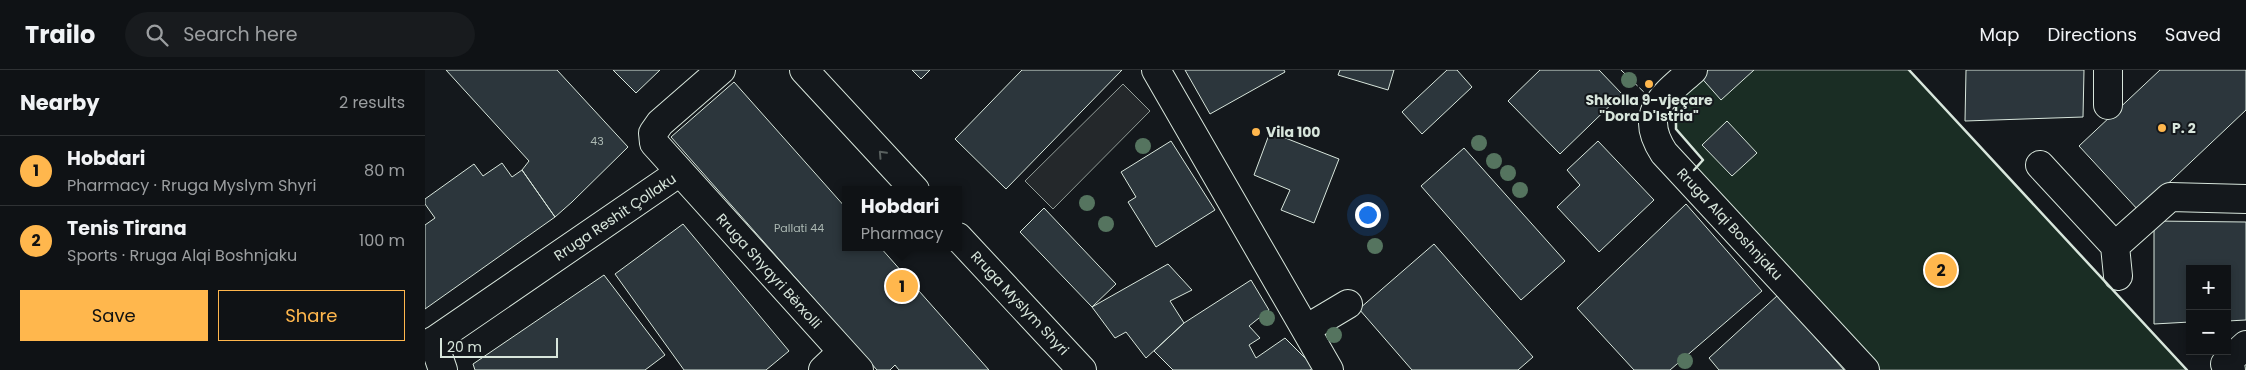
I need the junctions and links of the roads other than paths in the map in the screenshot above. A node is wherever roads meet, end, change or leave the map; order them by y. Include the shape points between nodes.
1 (721, 70) edge
2 (804, 70) edge
3 (1693, 70) edge
4 (2108, 70) edge
5 (1157, 71) edge
6 (2108, 105) dead end
7 (2040, 165) dead end
8 (680, 172) junction
9 (911, 186) edge
10 (2246, 199) edge
11 (962, 241) edge
12 (2115, 246) junction
13 (2118, 276) dead end
14 (1348, 304) dead end
15 (1306, 329) junction
16 (429, 344) edge
17 (2246, 345) edge
18 (841, 364) edge
19 (443, 370) edge
20 (1081, 370) edge
21 (1329, 370) edge
22 (1865, 370) edge
23 (2231, 370) edge

1 - 8 street, Rruga Reshit Çollaku via 675,109 653,133 654,143
9 -> 2 street
3 - 22 street, Rruga Alqi Boshnjaku via 1661,98 1653,111 1655,139 1664,153
4 - 6 street
5 - 15 street
7 - 12 street
8 - 16 street, Rruga Reshit Çollaku
8 - 18 street, Rruga Shyqyri Bërxolli
10 - 12 street via 2170,197
11 - 20 street, Rruga Myslym Shyri
12 - 13 street
14 - 15 street
15 - 21 street
16 - 19 street, Rruga Reshit Çollaku
17 - 23 street via 2225,364

